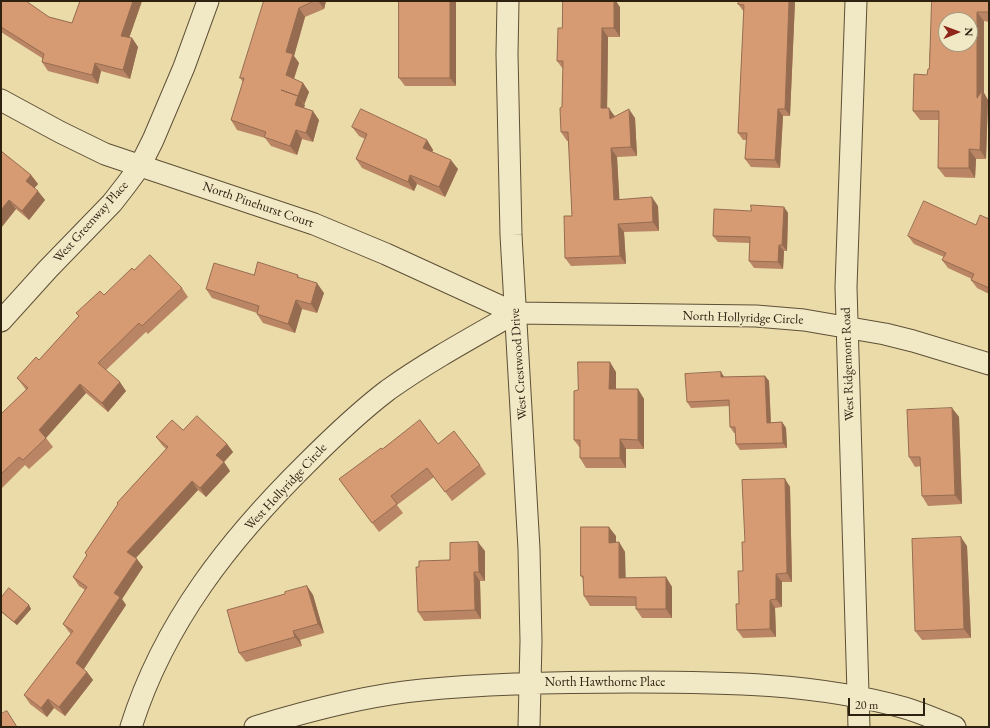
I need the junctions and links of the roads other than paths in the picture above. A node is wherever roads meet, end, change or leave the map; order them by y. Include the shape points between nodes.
1 (208, 1) edge
2 (508, 1) edge
3 (856, 1) edge
4 (1, 100) edge
5 (140, 166) junction
6 (515, 313) junction
7 (1, 320) edge
8 (846, 326) junction
9 (989, 364) edge
10 (530, 683) junction
11 (858, 697) junction
12 (131, 727) edge
13 (255, 727) edge
14 (529, 727) edge
15 (859, 727) edge
16 (955, 727) edge

1 - 5 street, West Greenway Place via 184,66
2 - 6 street, West Crestwood Drive via 510,216
3 - 8 street, West Ridgemont Road
4 - 5 street, North Pinehurst Court via 91,147
5 - 6 street, North Pinehurst Court via 314,224
5 - 7 street, West Greenway Place via 112,203
6 - 8 street, North Hollyridge Circle via 756,316
6 - 10 street, West Crestwood Drive via 529,536
6 - 12 street, West Hollyridge Circle via 385,393 359,413 282,488 224,555 185,610 157,659
8 - 9 street, North Hollyridge Circle via 913,341
8 - 11 street, West Ridgemont Road
10 - 11 street, North Hawthorne Place via 719,683 774,686
10 - 13 street, North Hawthorne Place via 397,693 315,710
10 - 14 street, West Crestwood Drive
11 - 15 street, West Ridgemont Road
11 - 16 street, North Hawthorne Place via 906,709

